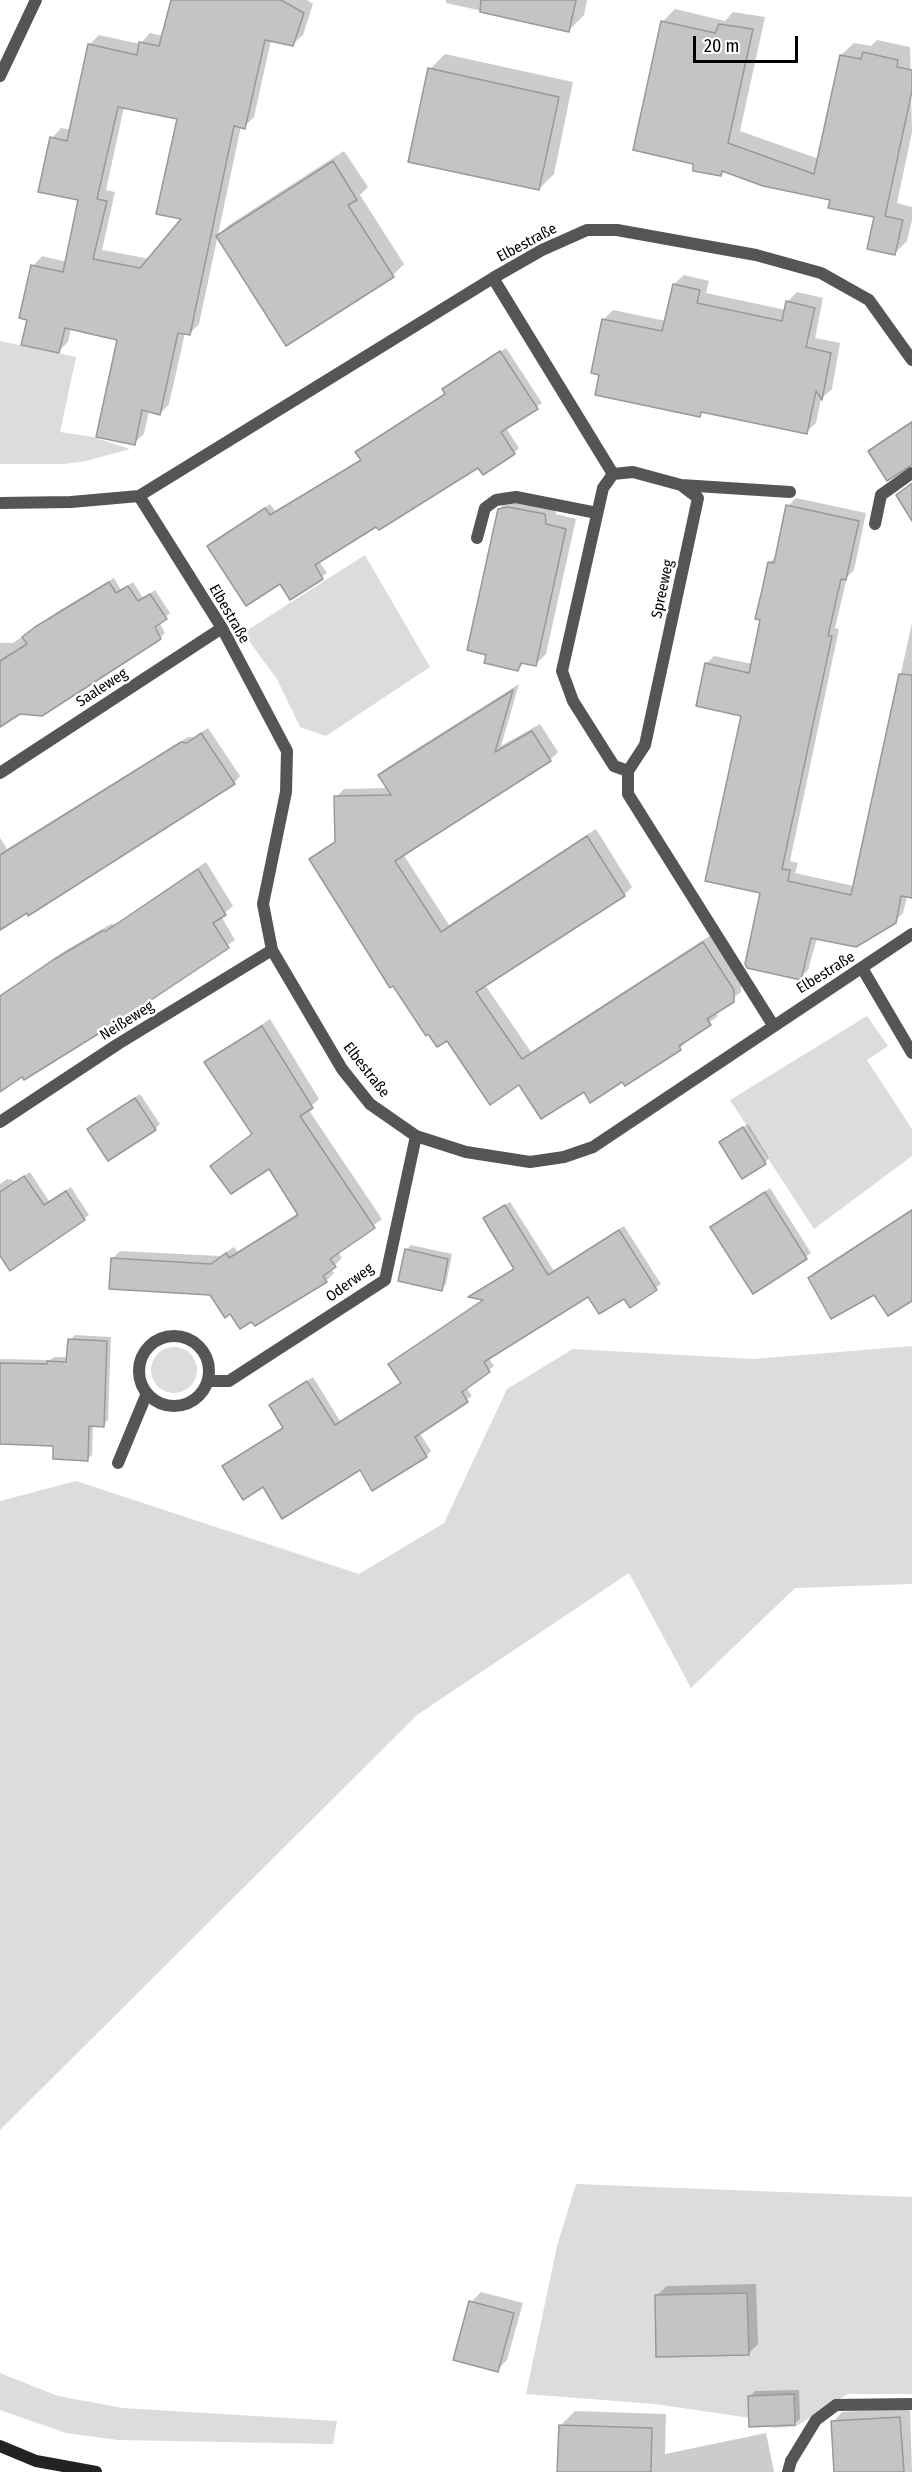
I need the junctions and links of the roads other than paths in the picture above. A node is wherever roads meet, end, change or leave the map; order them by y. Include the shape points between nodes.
1 (36, 0) edge
2 (0, 76) edge
3 (493, 278) junction
4 (912, 360) edge
5 (912, 473) edge
6 (613, 474) junction
7 (681, 484) junction
8 (790, 492) dead end
9 (139, 496) junction
10 (0, 503) edge
11 (597, 513) junction
12 (875, 524) dead end
13 (477, 538) dead end
14 (222, 628) junction
15 (628, 771) junction
16 (0, 773) edge
17 (912, 934) edge
18 (272, 950) junction
19 (862, 968) junction
20 (773, 1025) junction
21 (912, 1053) edge
22 (0, 1122) edge
23 (416, 1136) junction
24 (208, 1381) junction
25 (147, 1394) junction
26 (118, 1462) dead end
27 (912, 2404) edge
28 (0, 2446) edge
29 (789, 2466) edge
30 (96, 2472) edge

1 - 2 street
3 - 4 street, Elbestraße via 587,230 617,230 756,255 821,273 869,300
3 - 6 street
3 - 9 street, Elbestraße
5 - 12 street via 881,495
6 - 7 street via 633,472
6 - 11 street via 603,488
7 - 8 street
7 - 15 street, Spreeweg via 698,498 645,745
9 - 10 street, Elbestraße
9 - 14 street, Elbestraße
11 - 13 street via 516,497 496,500 485,508
11 - 15 street via 562,671 573,701 614,766
14 - 16 street, Saaleweg
14 - 18 street, Elbestraße via 287,751 286,792 263,903
15 - 20 street via 628,794
17 - 19 street, Elbestraße
18 - 22 street, Neißeweg
18 - 23 street, Elbestraße via 342,1069 370,1104
19 - 20 street, Elbestraße
19 - 21 street
20 - 23 street, Elbestraße via 593,1147 564,1157 530,1162 466,1152
23 - 24 street, Oderweg via 385,1280 229,1381
24 - 25 street via 187,1404 165,1405
24 - 25 street via 208,1360 194,1342 183,1336 160,1337 144,1352 140,1362 141,1384
25 - 26 street
27 - 29 street via 836,2405 816,2420
28 - 30 street via 36,2461

